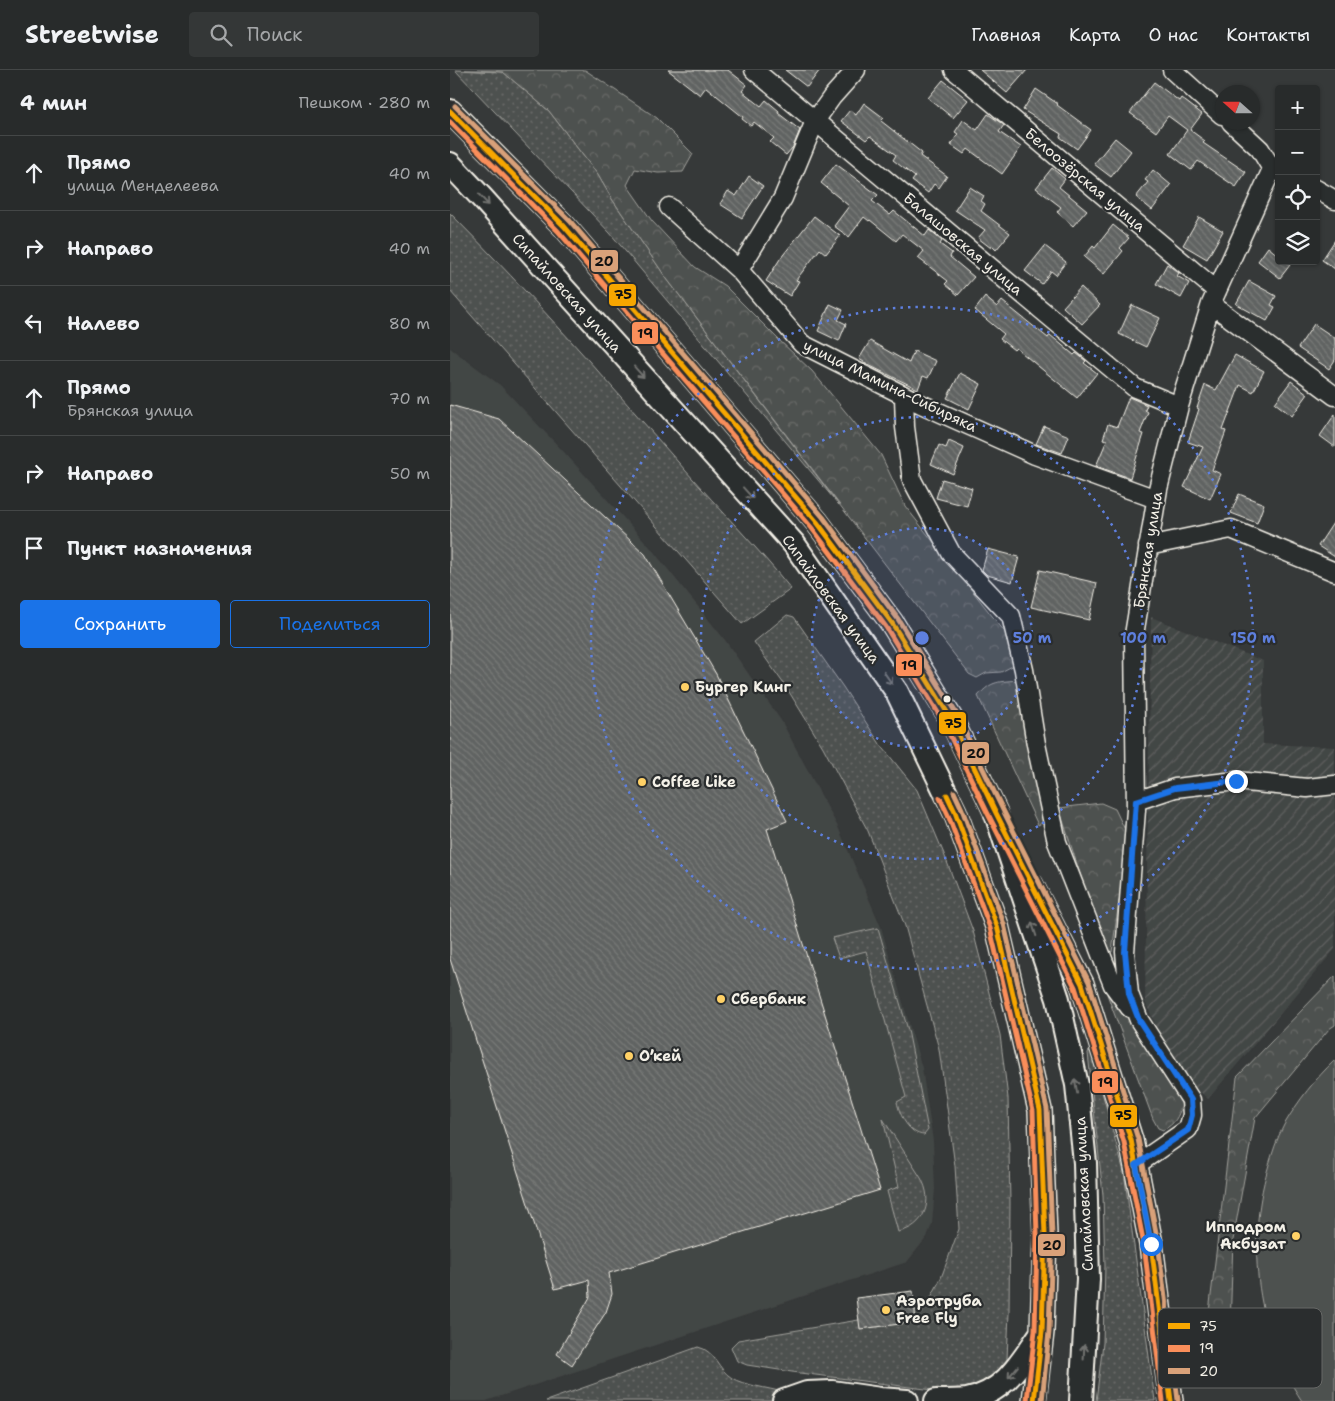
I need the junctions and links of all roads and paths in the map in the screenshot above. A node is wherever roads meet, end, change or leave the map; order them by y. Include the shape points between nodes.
1 (754, 70) edge
2 (856, 70) edge
3 (954, 70) edge
4 (1172, 70) edge
5 (1215, 108) edge
6 (450, 111) edge
7 (815, 122) junction
8 (1240, 130) edge
9 (450, 164) edge
10 (1275, 169) edge
11 (1275, 172) edge
12 (1320, 191) edge
13 (1335, 200) edge
14 (669, 207) dead end
15 (739, 270) junction
16 (1214, 298) junction
17 (904, 396) junction
18 (1335, 396) edge
19 (1179, 406) junction
20 (1156, 499) junction
21 (1148, 546) junction
22 (1335, 572) edge
23 (1335, 785) edge
24 (1136, 801) junction
25 (995, 811) junction
26 (1139, 1020) junction
27 (1136, 1165) junction
28 (1159, 1308) edge
29 (1042, 1332) junction
30 (1169, 1388) edge
31 (784, 1401) edge
32 (907, 1401) edge
33 (936, 1401) edge
34 (1034, 1401) edge
35 (1081, 1401) edge
36 (1171, 1401) edge

1 - 7 street, Балашовская улица
2 - 7 street
3 - 16 street, Белоозёрская улица
4 - 5 street
6 - 25 main road, Сипайловская улица via 564,226 817,522 892,623 950,717
7 - 15 street via 783,198
7 - 19 street, Балашовская улица via 1135,388
8 - 10 street
9 -> 29 main road, Сипайловская улица via 794,544 897,692 915,727 955,812 996,926 1040,1110 1045,1236
11 - 16 street, Брянская улица
12 - 13 street
14 - 15 street, улица Мамина-Сибиряка
15 - 17 street, улица Мамина-Сибиряка via 802,344
16 - 18 street, Белоозёрская улица
16 - 19 street, Брянская улица
17 - 20 street, улица Мамина-Сибиряка via 1035,455
17 - 26 street via 912,480 951,553 1011,616 1058,842 1113,985
19 - 20 street, Брянская улица
20 - 21 street, Брянская улица
21 - 22 street via 1231,530
21 - 24 street, Брянская улица via 1134,634
23 - 24 street via 1307,788 1236,781 1175,788
24 - 26 street, Брянская улица via 1125,952 1129,994
25 - 27 main road via 1082,984
35 -> 25 main road, Сипайловская улица via 1088,1279 1085,1163 1077,1085 1058,999
26 - 27 street via 1191,1100 1192,1115 1188,1130
27 - 28 main road
29 -> 33 main road via 1003,1384 966,1400
29 - 34 main road, Сипайловская улица
30 - 36 main road
31 - 32 main road via 808,1393 832,1392

